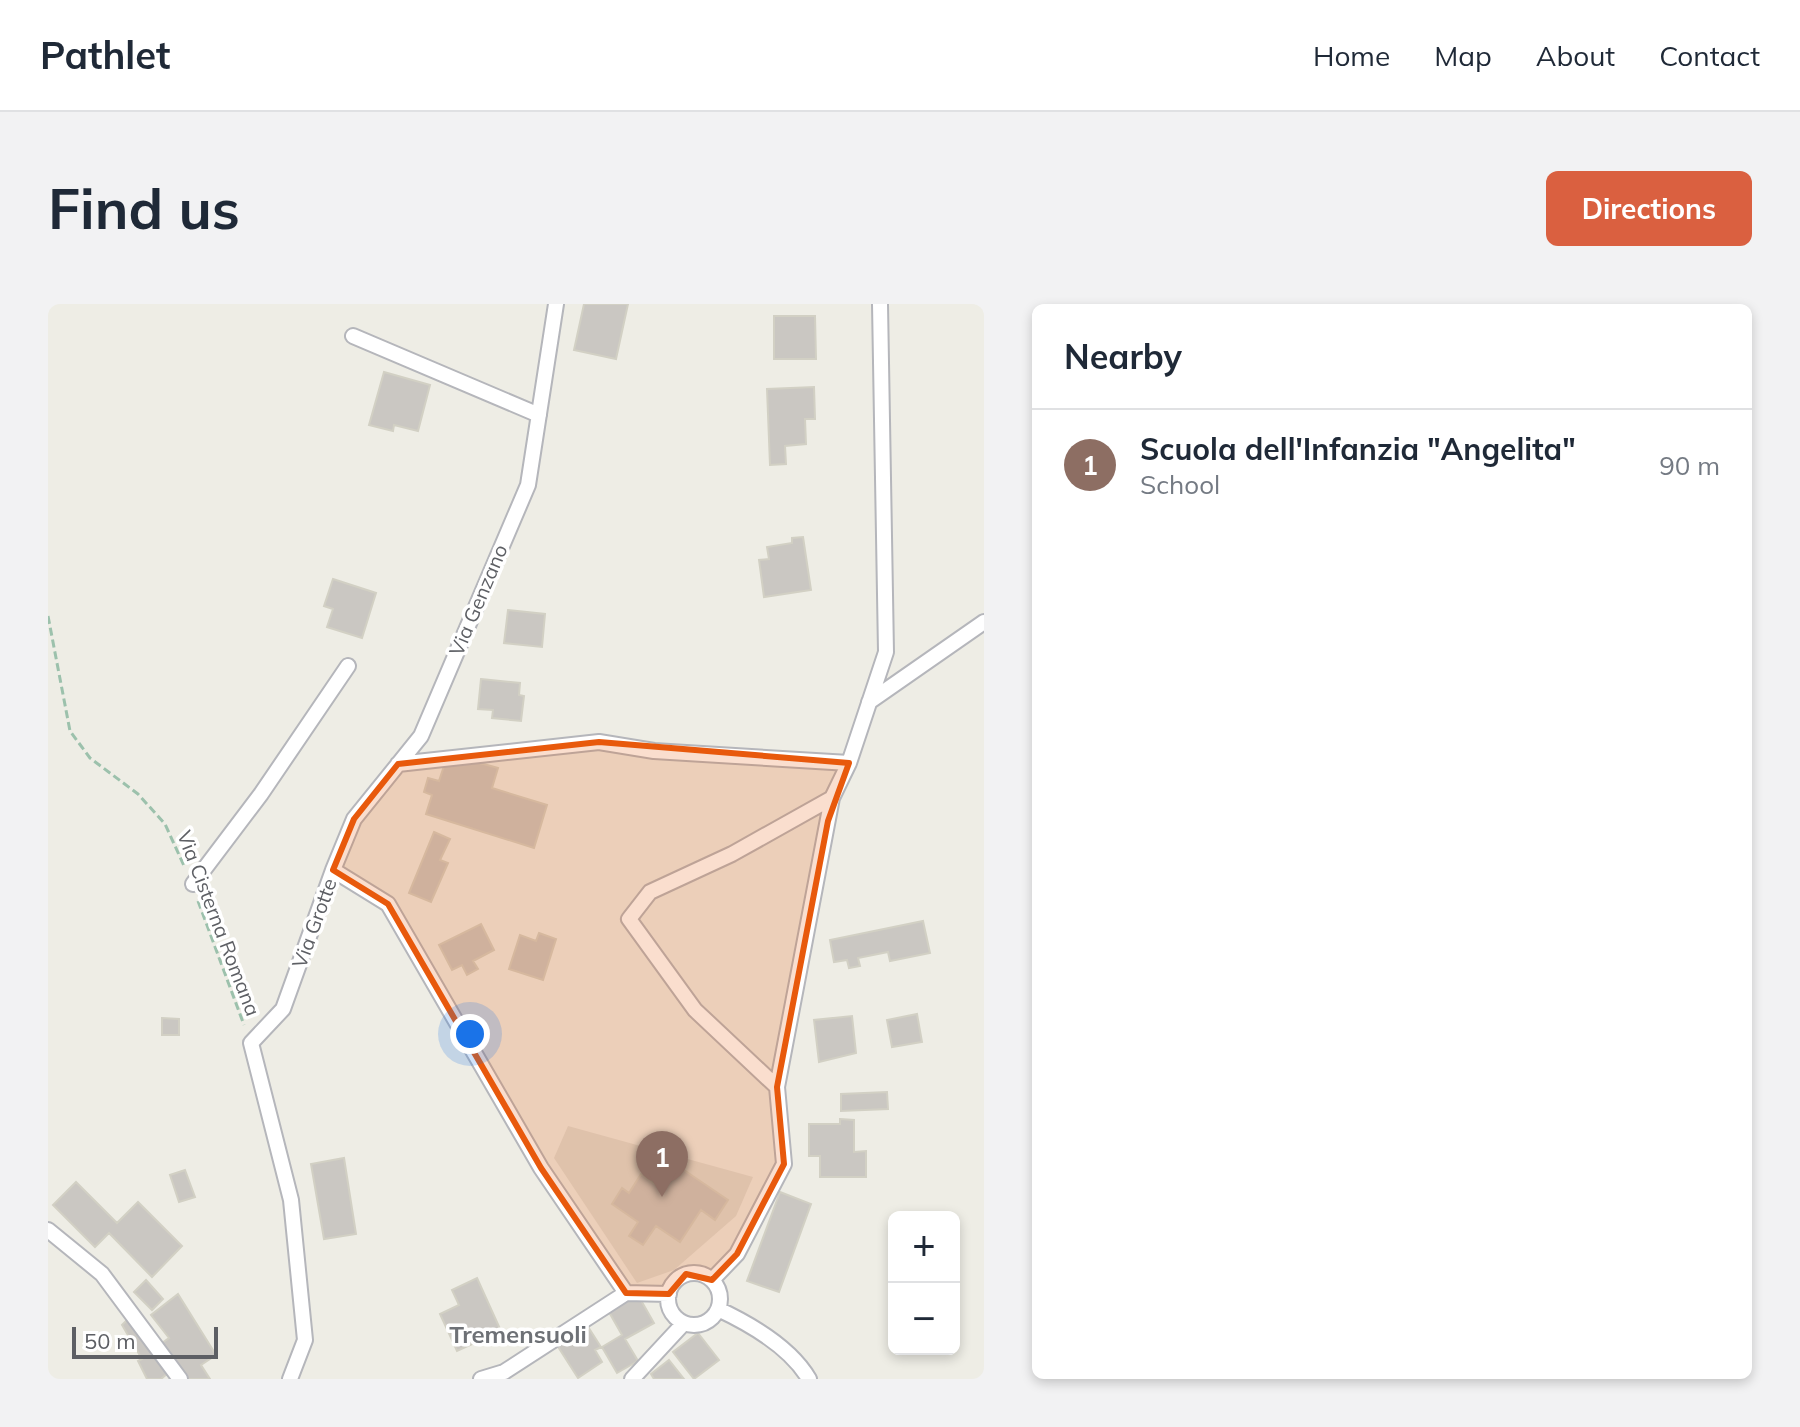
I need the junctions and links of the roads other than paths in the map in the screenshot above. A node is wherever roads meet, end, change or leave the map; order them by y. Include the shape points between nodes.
1 (556, 304) edge
2 (880, 304) edge
3 (353, 336) dead end
4 (539, 415) junction
5 (984, 622) edge
6 (348, 666) dead end
7 (869, 702) junction
8 (849, 763) junction
9 (398, 764) junction
10 (832, 798) junction
11 (333, 870) junction
12 (193, 884) road end
13 (777, 1087) junction
14 (48, 1230) edge
15 (712, 1280) junction
16 (626, 1293) junction
17 (669, 1294) junction
18 (718, 1309) junction
19 (684, 1323) junction
20 (180, 1379) edge
21 (290, 1379) edge
22 (481, 1379) edge
23 (632, 1379) edge
24 (809, 1379) edge

1 - 4 street, Via Genzano
2 - 7 street via 886,652
3 - 4 street
4 - 9 street, Via Genzano via 528,485 421,736
5 - 7 street
6 - 12 street
7 - 8 street
8 - 9 street via 654,751 599,742
8 - 10 street
9 - 11 street, Via Genzano via 354,819
10 - 13 street
10 - 13 street via 650,892 629,919 695,1010
11 - 16 street, Via Grotte via 388,904 541,1168
11 - 21 street, Via Grotte via 283,1009 251,1043 291,1200 305,1340
13 - 15 street via 784,1164 737,1254
14 - 20 street via 102,1274
15 - 17 street via 686,1274
15 - 18 street via 719,1293
16 - 17 street
16 - 22 street via 504,1372
17 - 19 street via 671,1311
18 - 19 street via 704,1323
18 - 24 street via 748,1323
19 - 23 street

